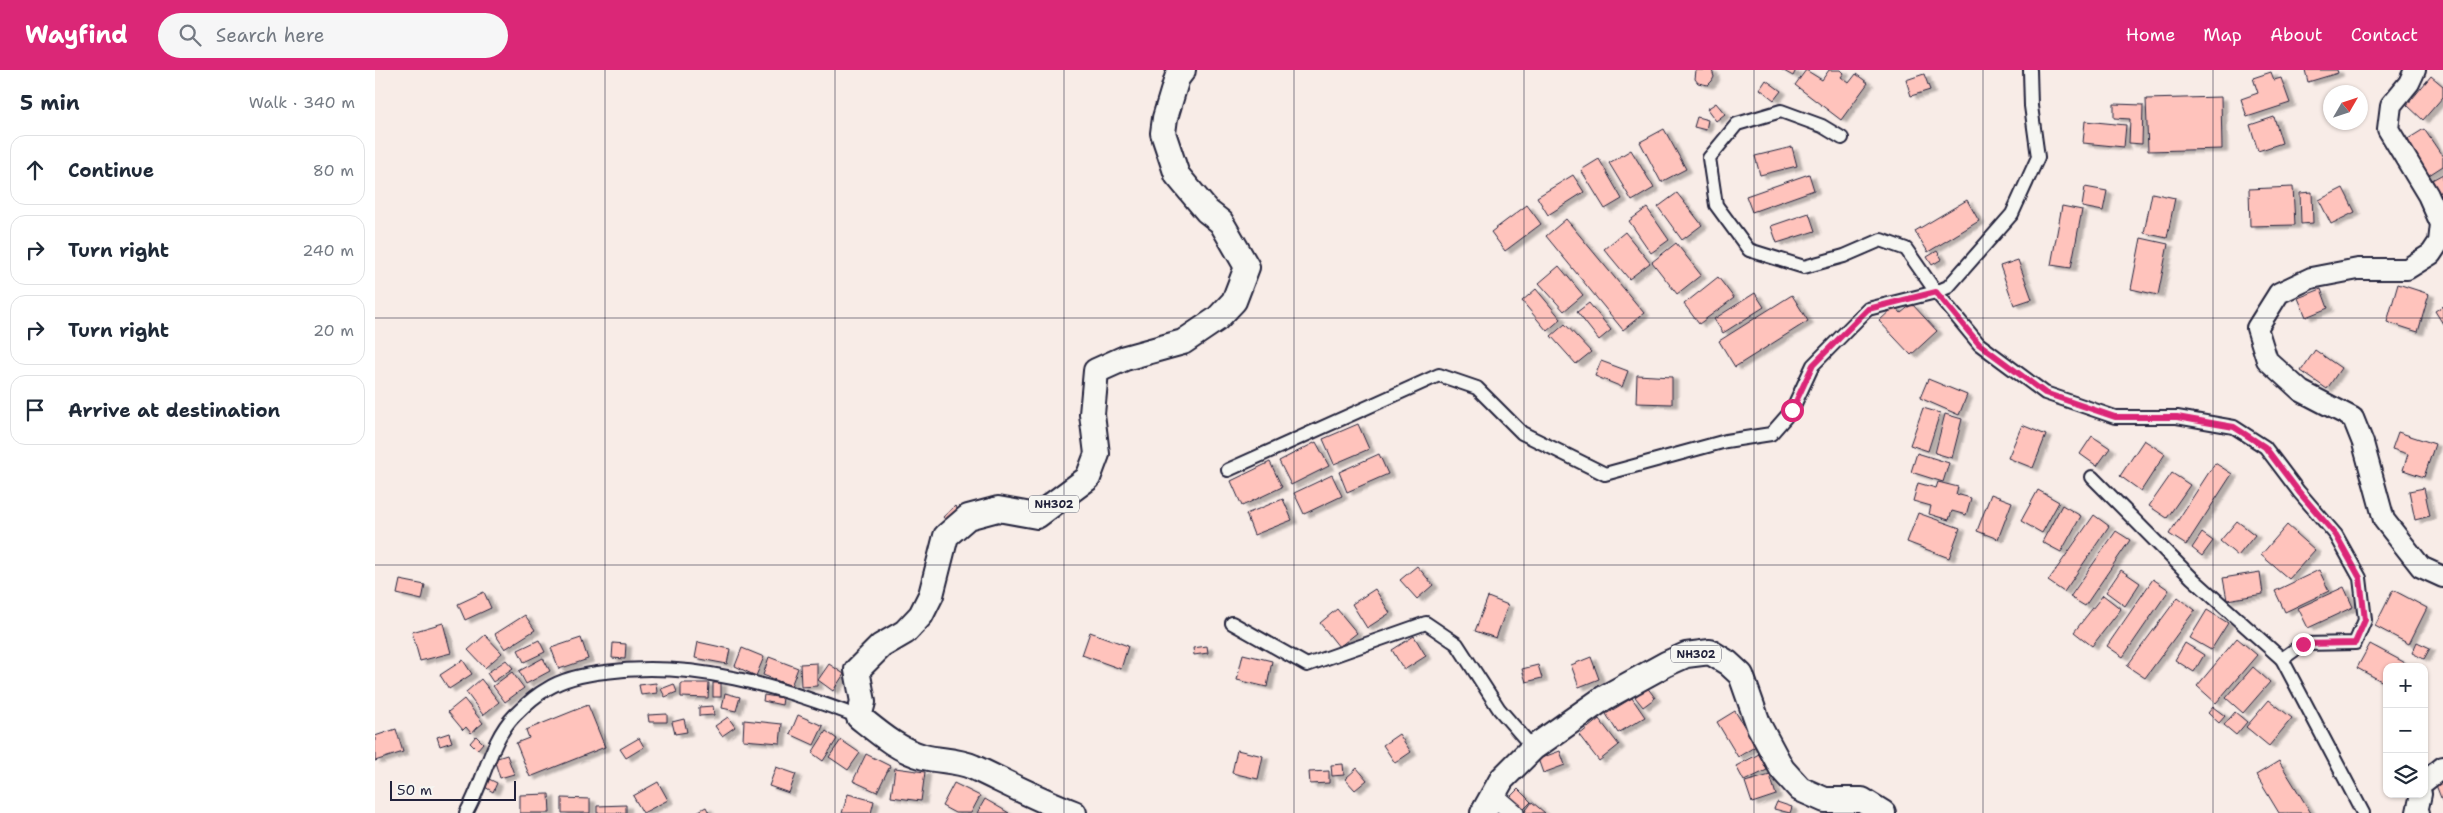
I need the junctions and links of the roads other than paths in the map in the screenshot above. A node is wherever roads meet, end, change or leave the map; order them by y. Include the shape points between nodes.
1 (1183, 70) edge
2 (2030, 70) edge
3 (2415, 70) edge
4 (1842, 138) dead end
5 (1936, 292) junction
6 (1228, 470) dead end
7 (2092, 477) dead end
8 (2443, 578) edge
9 (1232, 623) dead end
10 (2282, 659) junction
11 (859, 717) junction
12 (1533, 748) junction
13 (2443, 767) edge
14 (2428, 779) edge
15 (2420, 798) edge
16 (1488, 804) edge
17 (466, 813) edge
18 (1075, 813) edge
19 (1514, 813) edge
20 (1883, 813) edge
21 (2363, 813) edge
22 (2419, 813) edge

1 - 11 highway, NH302 via 1177,78 1163,133 1177,175 1207,211 1221,222 1247,267 1234,301 1217,319 1183,342 1125,358 1096,371 1092,414 1097,454 1088,478 1037,516 998,509 968,517 945,536 931,595 921,615 905,632 881,646 857,670 863,702
2 - 5 street via 2037,157 2012,214 1948,287
3 - 8 main road via 2409,84 2391,105 2388,129 2428,195 2441,224 2439,242 2431,254 2407,269 2358,269 2311,278 2279,293 2257,328 2267,360 2301,391 2353,418 2384,520 2421,568
4 - 5 street via 1822,126 1781,111 1737,124 1709,158 1716,205 1749,250 1804,266 1844,256 1881,240 1906,250
5 - 6 street via 1868,309 1813,365 1792,410 1771,434 1726,441 1605,474 1522,433 1477,388 1439,375
5 - 10 street via 1979,344 2045,393 2115,417 2177,417 2234,427 2265,447 2336,535 2360,578 2365,620 2355,643 2303,644
7 - 10 street via 2192,578
9 - 12 street via 1307,665 1426,623 1457,644 1499,709
10 - 21 street
11 - 17 street via 775,687 697,671 662,668 588,674 547,688 513,716 497,740 476,796
11 - 18 highway via 903,749 924,757 971,766
12 - 16 highway, NH302 via 1502,779
12 - 20 highway, NH302 via 1604,698 1666,664 1686,655 1710,652 1741,675 1759,726 1783,769 1800,789 1825,800 1862,800
13 - 14 main road
15 - 22 main road
16 - 19 street

